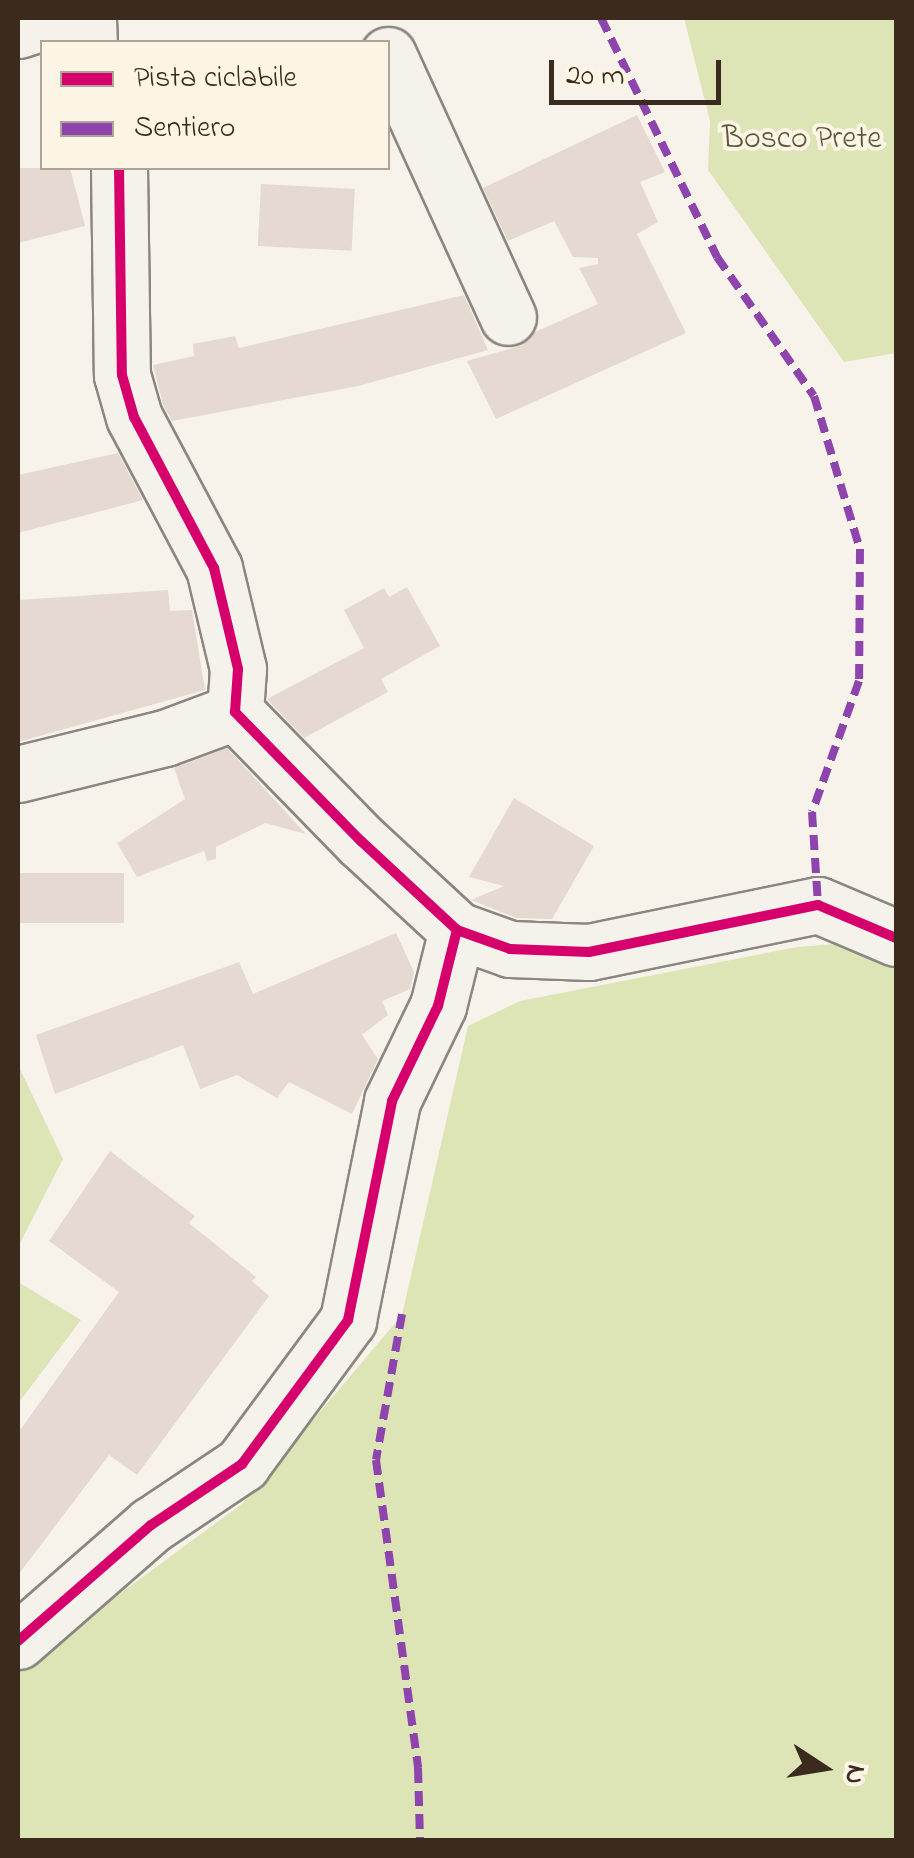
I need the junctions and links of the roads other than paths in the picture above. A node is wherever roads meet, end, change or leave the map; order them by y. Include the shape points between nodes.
1 (54, 18) edge
2 (18, 30) edge
3 (390, 59) edge
4 (120, 170) edge
5 (508, 317) dead end
6 (235, 712) junction
7 (18, 774) edge
8 (457, 930) junction
9 (896, 938) edge
10 (18, 1641) edge

1 - 2 street
3 - 5 street
4 - 6 street via 122,375 134,416 214,568 238,669
6 - 7 street via 165,738
6 - 8 street
8 - 9 street via 510,949 589,952 818,905
8 - 10 street via 438,1006 392,1102 348,1320 242,1464 151,1525

